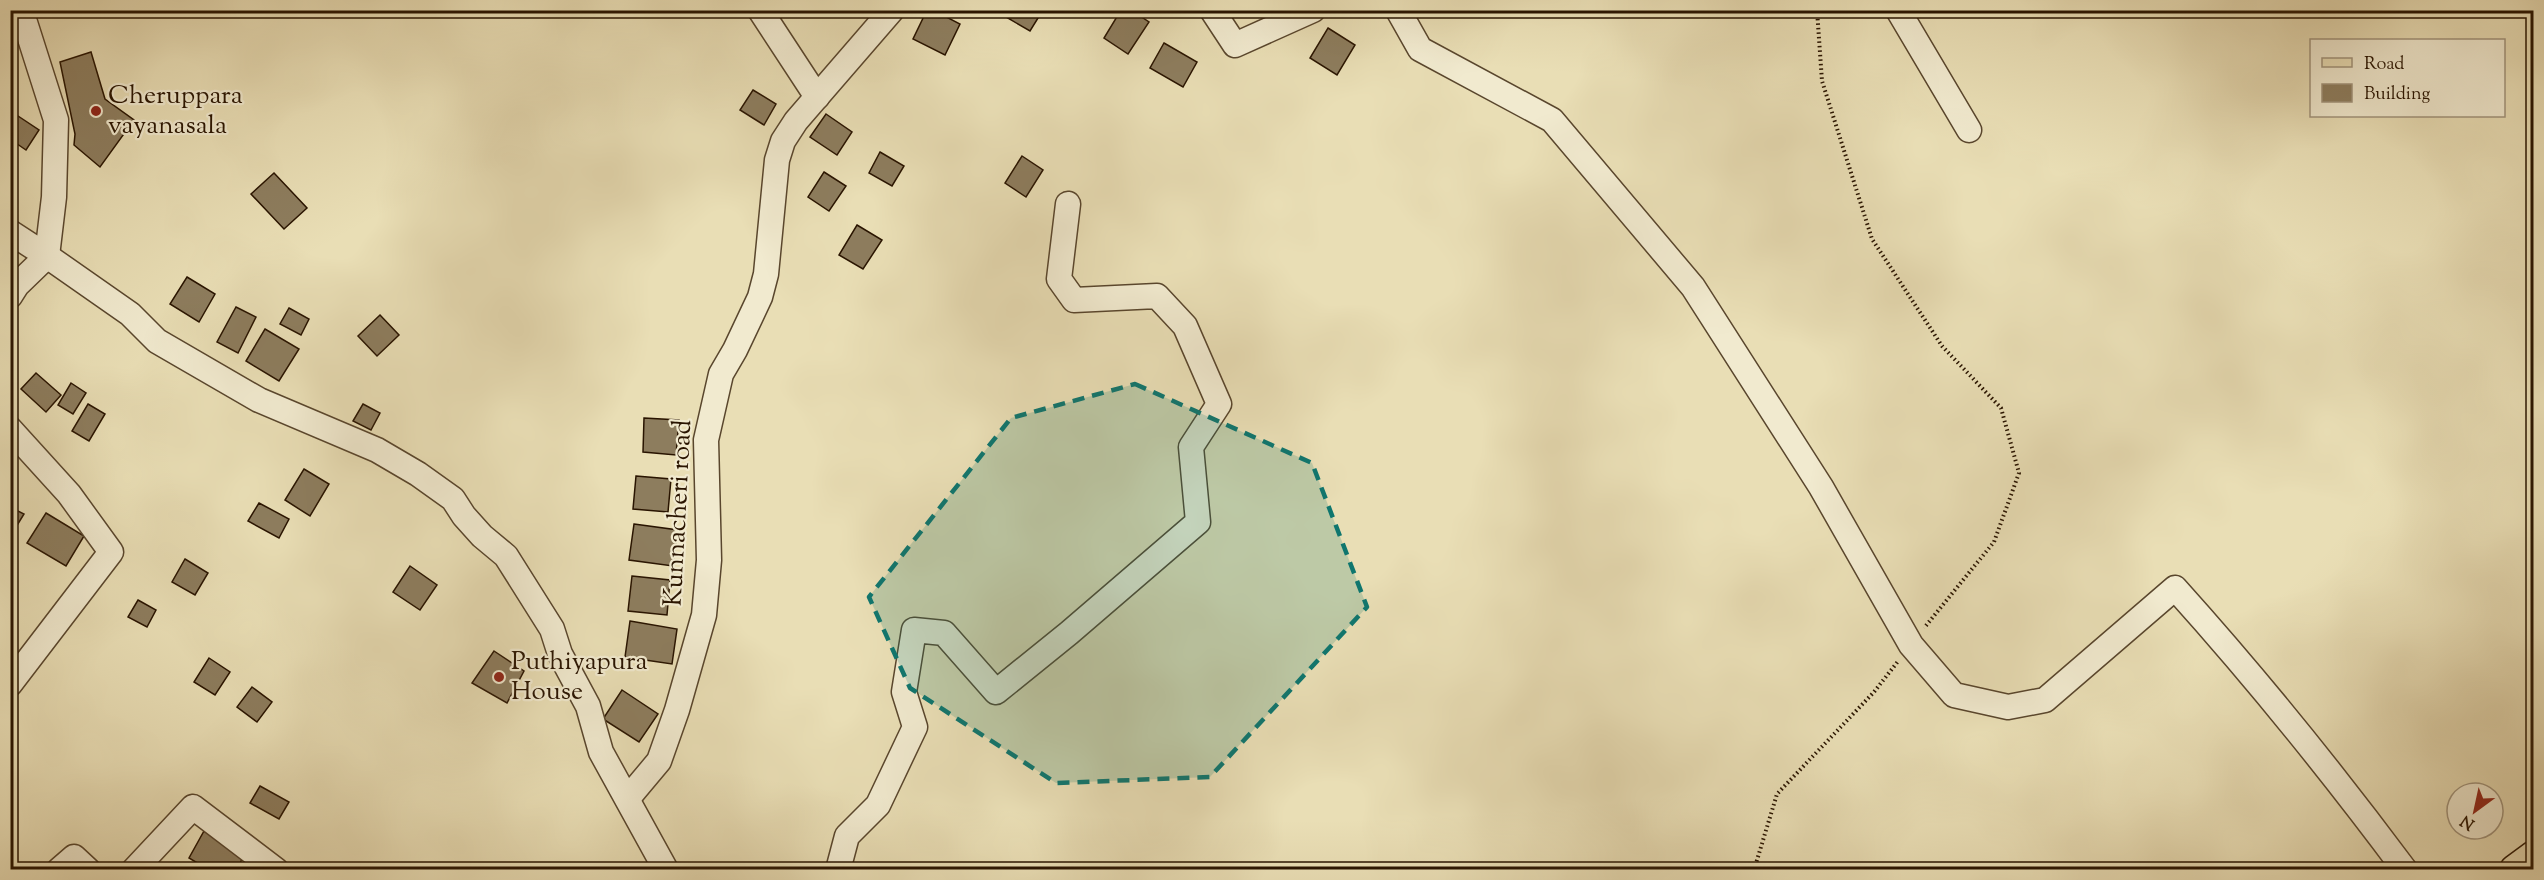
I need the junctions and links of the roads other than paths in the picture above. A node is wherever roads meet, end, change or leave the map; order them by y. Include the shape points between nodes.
1 (21, 10) edge
2 (760, 10) edge
3 (1212, 10) edge
4 (1313, 10) edge
5 (1398, 10) edge
6 (1898, 10) edge
7 (890, 12) edge
8 (817, 97) junction
9 (1969, 130) dead end
10 (1068, 204) dead end
11 (10, 232) edge
12 (47, 256) junction
13 (10, 296) edge
14 (10, 429) edge
15 (10, 684) edge
16 (628, 798) junction
17 (2534, 856) edge
18 (59, 870) edge
19 (88, 870) edge
20 (134, 870) edge
21 (276, 870) edge
22 (666, 870) edge
23 (838, 870) edge
24 (2405, 870) edge
25 (2515, 870) edge

1 - 12 street via 56,120 54,197
2 - 8 street
3 - 4 street via 1235,45
5 - 24 street via 1420,49 1552,120 1693,287 1821,487 1911,645 1954,694 2008,707 2045,700 2175,588 2321,758
6 - 9 street
7 - 8 street, Kunnacheri road
8 - 16 street, Kunnacheri road via 783,141 777,160 766,274 760,297 721,374 705,440 709,560 704,615 659,761
10 - 23 street via 1059,279 1074,300 1157,296 1185,326 1219,404 1191,447 1198,522 996,692 944,633 914,630 904,692 915,728 878,805 847,836
11 - 12 street
12 - 13 street
12 - 16 street via 130,314 157,341 260,400 376,450 453,499 482,536 506,556 552,629 560,654 588,706 601,752
14 - 15 street via 69,494 111,552
16 - 22 street
17 - 25 main road
18 - 19 street via 74,858
20 - 21 street via 193,807

